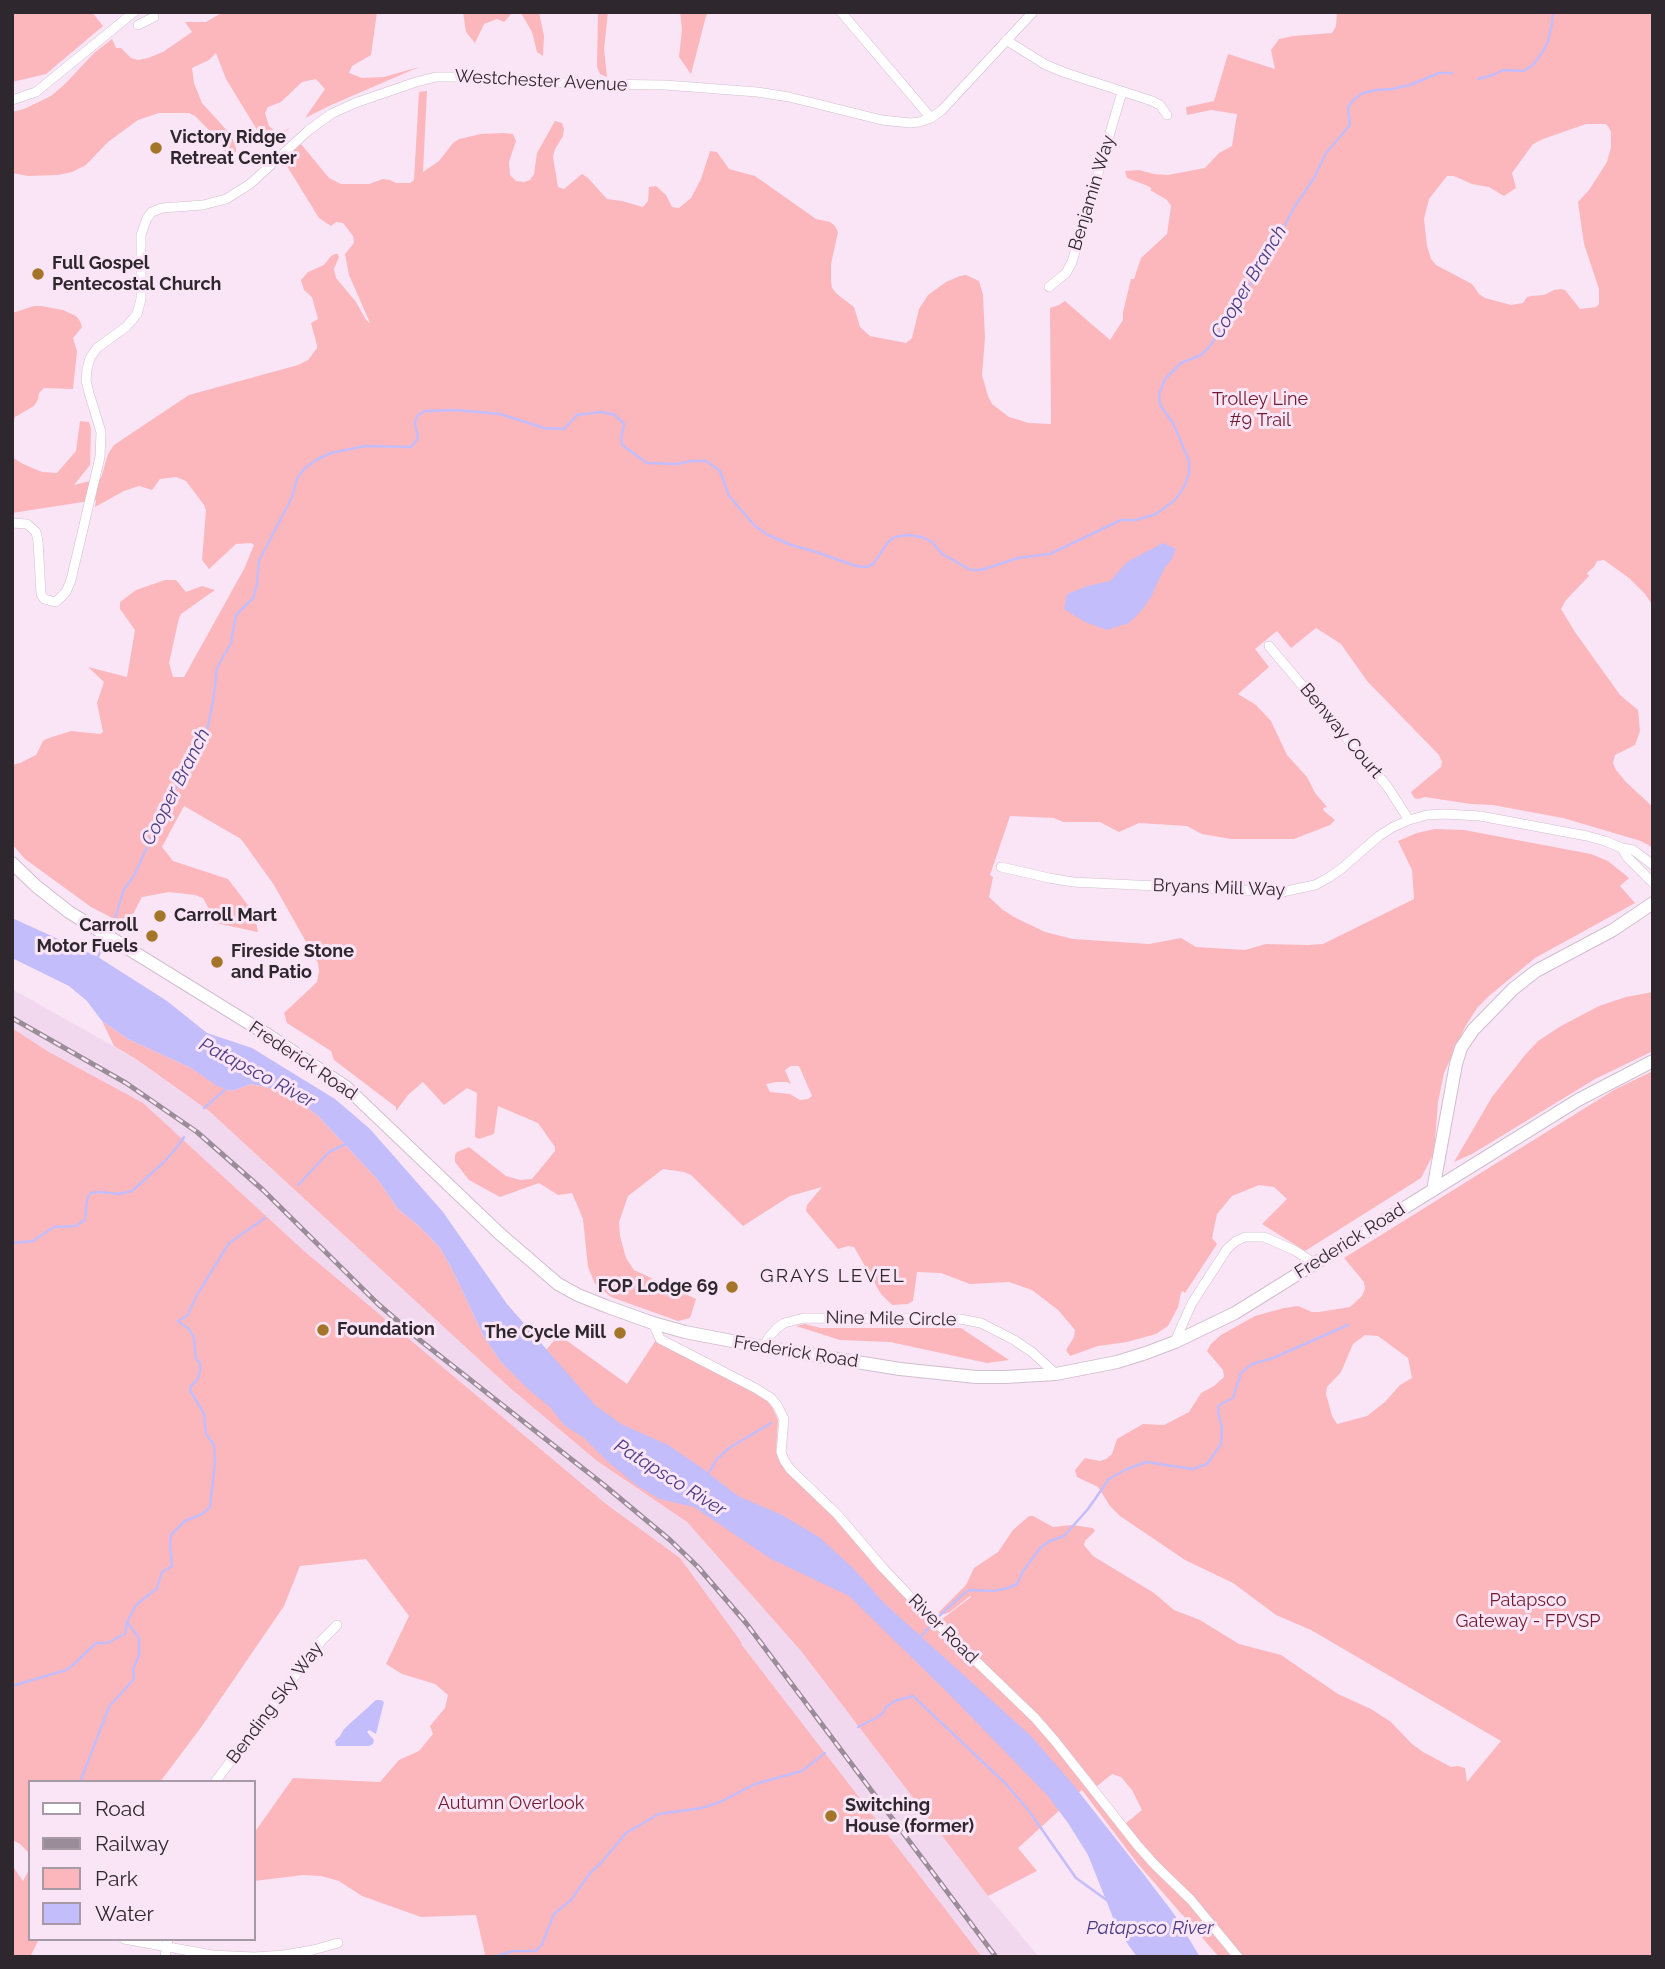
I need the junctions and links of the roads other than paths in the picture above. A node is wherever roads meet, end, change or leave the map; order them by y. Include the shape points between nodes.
1 (134, 12) edge
2 (164, 12) edge
3 (841, 12) edge
4 (1033, 12) edge
5 (153, 15) edge
6 (138, 25) dead end
7 (1006, 40) junction
8 (1122, 92) junction
9 (12, 100) edge
10 (1167, 115) dead end
11 (931, 118) junction
12 (1049, 287) dead end
13 (12, 523) edge
14 (1269, 646) dead end
15 (1409, 820) junction
16 (1622, 848) junction
17 (12, 863) edge
18 (1653, 865) edge
19 (1001, 867) dead end
20 (1653, 883) edge
21 (1653, 904) edge
22 (1653, 1060) edge
23 (1433, 1190) junction
24 (1314, 1264) junction
25 (653, 1323) junction
26 (1175, 1342) junction
27 (763, 1348) junction
28 (1056, 1374) junction
29 (337, 1625) dead end
30 (216, 1780) edge
31 (134, 1941) edge
32 (338, 1943) dead end
33 (167, 1948) edge
34 (1238, 1957) edge

1 - 9 street via 36,92
2 - 5 street
3 - 11 street
4 - 7 street
5 - 6 street
7 - 8 street via 1045,65
7 - 11 street
8 - 10 street via 1160,105
8 - 12 street, Benjamin Way via 1072,261
11 - 13 street, Westchester Avenue via 910,123 882,120 757,92 477,77 436,77 355,103 319,122 250,184 226,199 162,208 147,218 141,235 137,314 97,348 87,369 102,440 71,580 56,602 41,594 36,533 27,524
14 - 15 street, Benway Court via 1387,786
15 - 16 street, Bryans Mill Way via 1444,814 1480,816 1587,836
15 - 19 street, Bryans Mill Way via 1380,836 1328,878 1282,892 1073,882
16 - 18 street, Bryans Mill Way via 1639,853
16 - 20 street
17 - 25 main road, Frederick Road via 69,912 346,1087 558,1284
21 - 23 main road via 1536,971 1473,1030 1456,1064
22 - 23 main road, Frederick Road via 1578,1100
23 - 24 main road, Frederick Road
24 - 26 main road, Frederick Road via 1235,1313
24 - 26 street via 1264,1237 1236,1241 1192,1303
25 - 27 main road, Frederick Road
25 - 34 street, River Road via 660,1339 771,1398 783,1419 781,1452 790,1469 918,1605 1035,1718 1138,1846
26 - 28 main road, Frederick Road via 1117,1362
27 - 28 main road, Frederick Road via 943,1374
27 - 28 street, Nine Mile Circle via 777,1328 804,1318 960,1319 981,1322 1014,1340
29 - 30 street, Bending Sky Way
31 - 33 street
32 - 33 street via 254,1957

